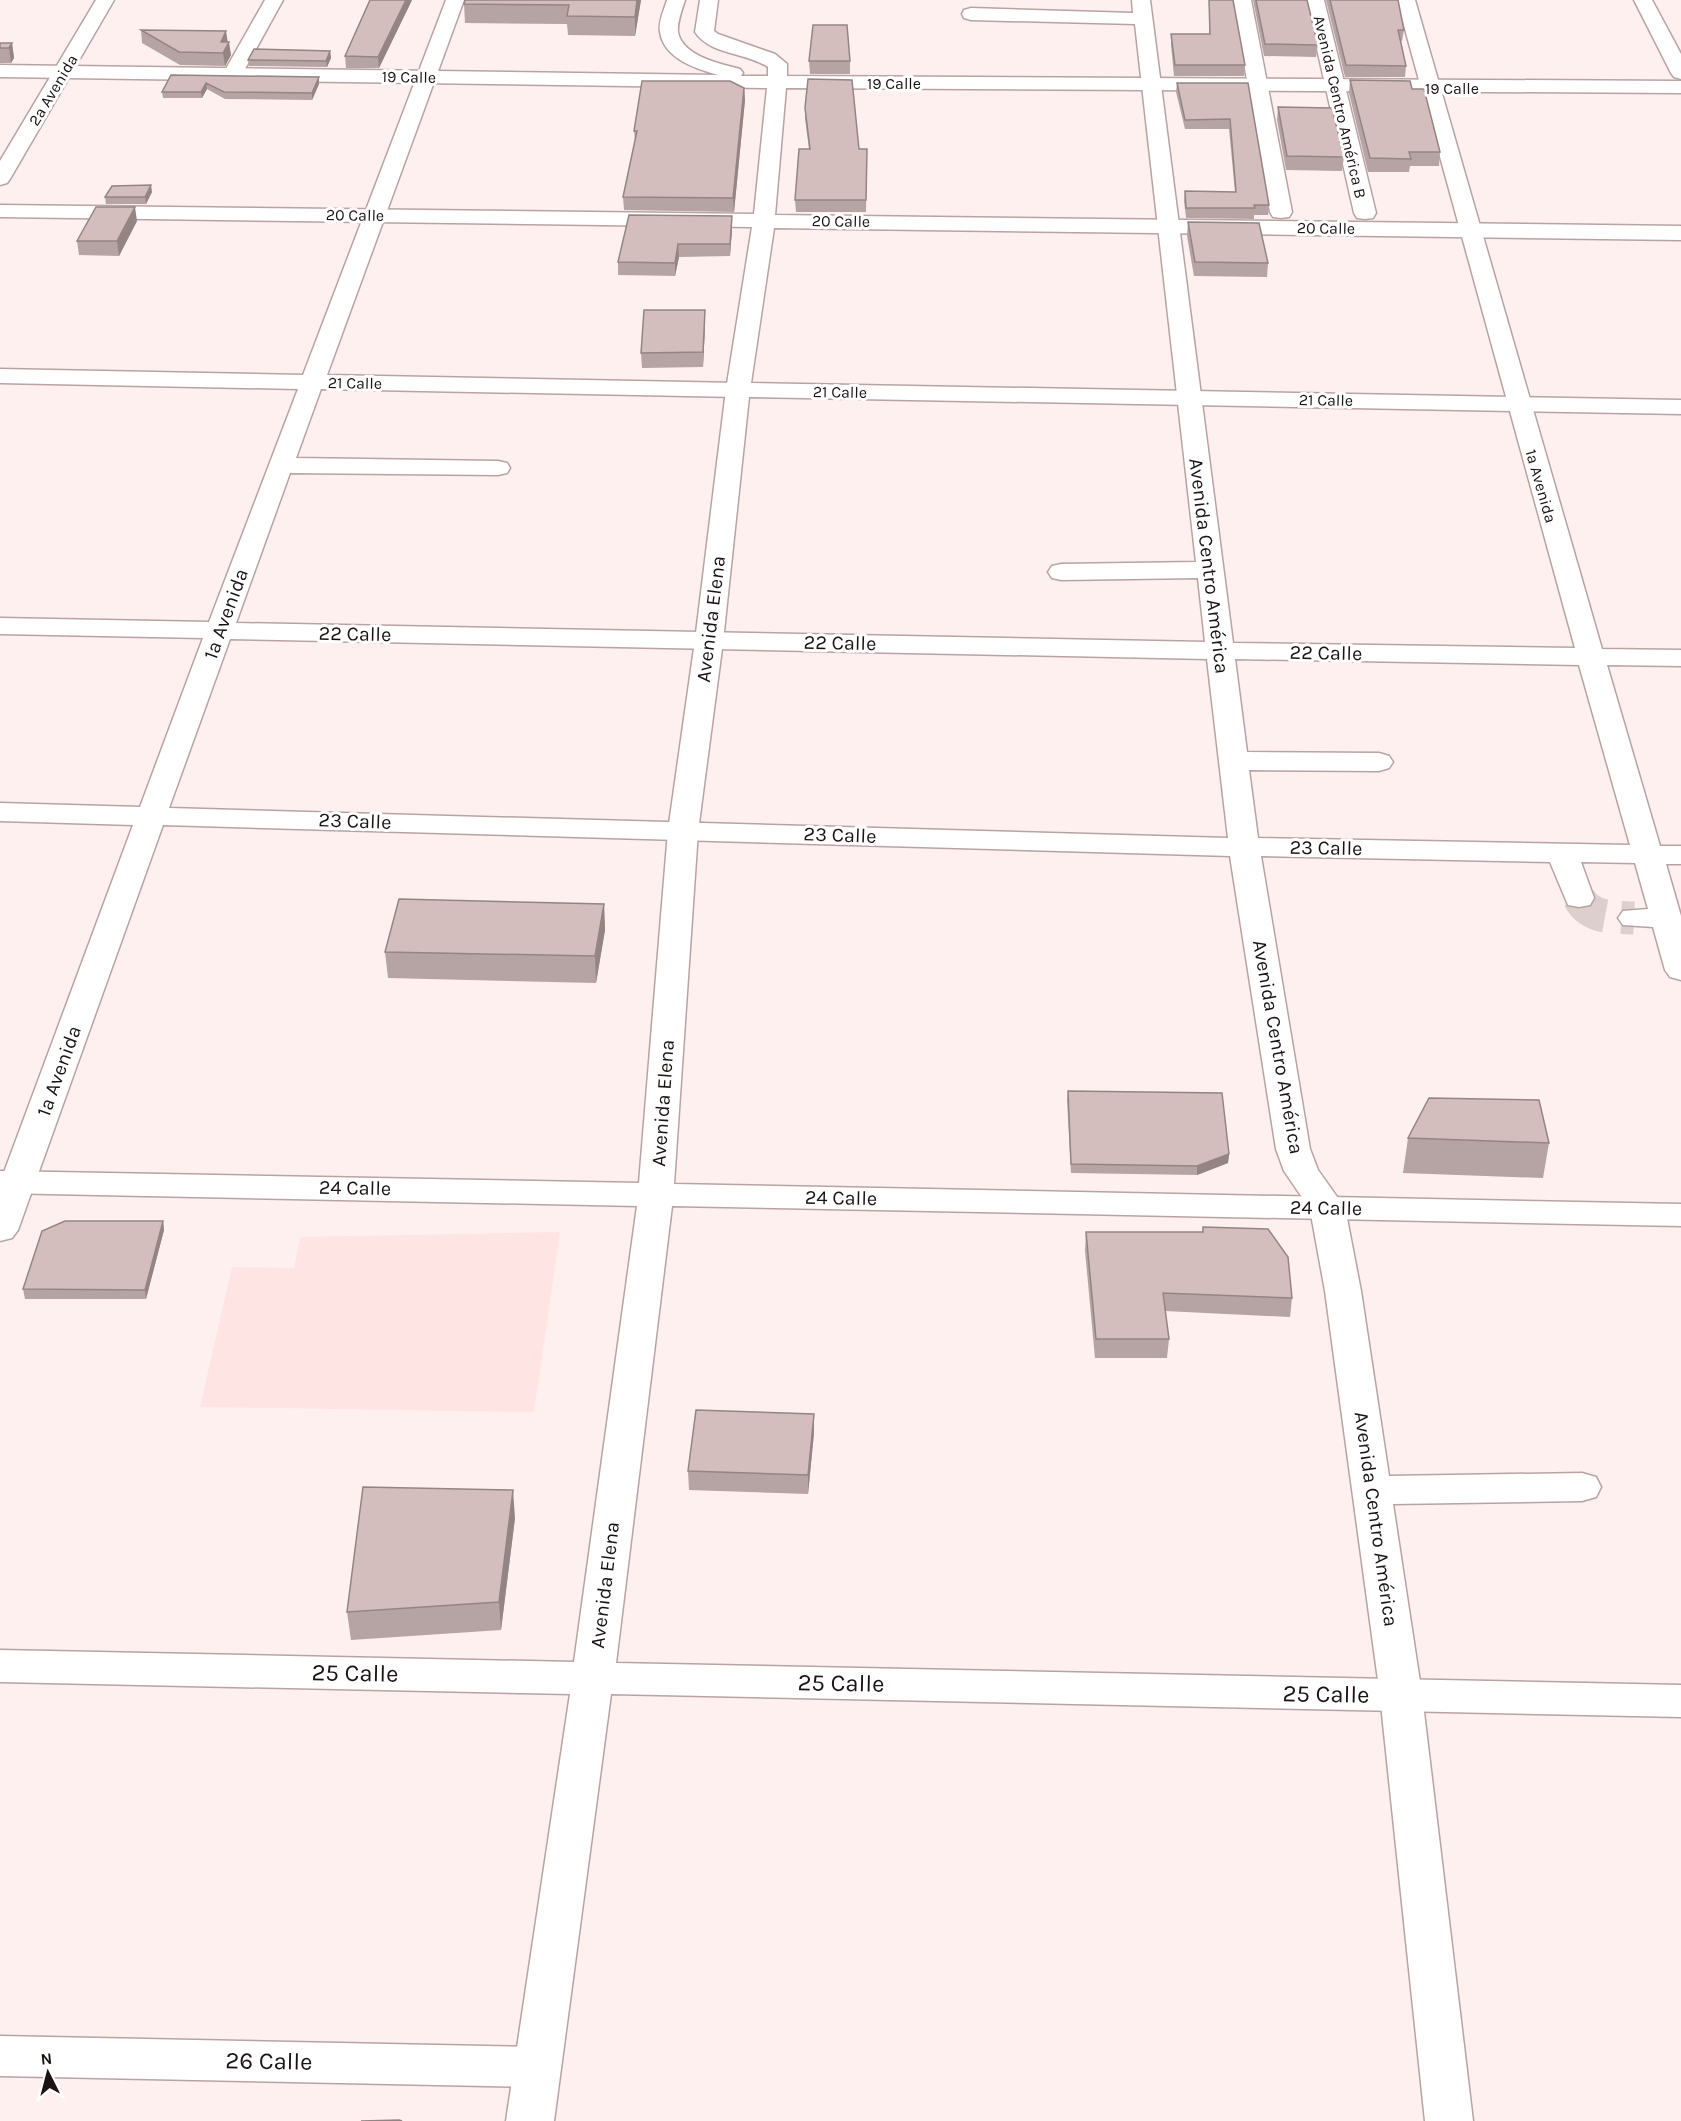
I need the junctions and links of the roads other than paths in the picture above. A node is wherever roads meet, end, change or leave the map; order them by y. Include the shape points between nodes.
1 (105, 0) edge
2 (274, 0) edge
3 (455, 0) edge
4 (676, 0) edge
5 (708, 0) edge
6 (1242, 0) edge
7 (1315, 0) edge
8 (1406, 0) edge
9 (1643, 0) edge
10 (1142, 9) edge
11 (971, 15) dead end
12 (0, 70) edge
13 (64, 72) junction
14 (1681, 73) edge
15 (233, 74) junction
16 (426, 77) junction
17 (776, 82) junction
18 (1152, 85) junction
19 (1258, 86) junction
20 (1336, 87) junction
21 (1681, 87) edge
22 (1432, 88) junction
23 (3, 168) edge
24 (0, 211) edge
25 (1281, 212) dead end
26 (1365, 213) dead end
27 (375, 215) junction
28 (764, 220) junction
29 (1167, 226) junction
30 (1472, 230) junction
31 (1681, 233) edge
32 (0, 376) edge
33 (312, 382) junction
34 (738, 390) junction
35 (1188, 398) junction
36 (1518, 404) junction
37 (1681, 407) edge
38 (281, 466) junction
39 (498, 468) dead end
40 (1210, 570) junction
41 (1061, 572) dead end
42 (0, 626) edge
43 (219, 631) junction
44 (709, 641) junction
45 (1220, 651) junction
46 (1590, 656) junction
47 (1681, 658) edge
48 (1233, 761) junction
49 (1379, 762) dead end
50 (0, 812) edge
51 (153, 815) junction
52 (683, 831) junction
53 (1244, 847) junction
54 (1562, 853) junction
55 (1648, 854) junction
56 (1681, 855) edge
57 (1579, 898) tunnel mouth
58 (1634, 918) tunnel mouth
59 (1666, 918) junction
60 (1681, 970) edge
61 (9, 1182) edge
62 (656, 1194) junction
63 (1327, 1208) junction
64 (1681, 1215) edge
65 (0, 1230) edge
66 (1582, 1487) dead end
67 (1372, 1489) junction
68 (0, 1666) edge
69 (593, 1678) junction
70 (1401, 1695) junction
71 (1681, 1701) edge
72 (0, 2056) edge
73 (538, 2067) junction
74 (530, 2121) edge
75 (1449, 2121) edge

1 - 13 street, 2a Avenida
2 - 15 street
3 - 16 street, 1a Avenida
4 - 17 street via 669,33 680,50 719,70
5 - 17 street, Avenida Elena via 704,32 711,40 769,58 777,64
6 - 19 street
7 - 20 street, Avenida Centro América B
8 - 22 street, 1a Avenida
9 - 14 street
10 - 11 street
10 - 18 street, Avenida Centro América
12 - 13 street, 19 Calle
13 - 15 street, 19 Calle
13 - 23 street, 2a Avenida
15 - 16 street, 19 Calle
16 - 17 street, 19 Calle
16 - 27 street, 1a Avenida
17 - 18 street, 19 Calle
17 - 28 street, Avenida Elena
18 - 19 street, 19 Calle
18 - 29 street, Avenida Centro América
19 - 20 street, 19 Calle
19 - 25 street
20 - 22 street, 19 Calle
20 - 26 street, Avenida Centro América B
21 - 22 street, 19 Calle
22 - 30 street, 1a Avenida
24 - 27 street, 20 Calle
27 - 28 street, 20 Calle
27 - 33 street, 1a Avenida
28 - 29 street, 20 Calle
28 - 34 street, Avenida Elena
29 - 30 street, 20 Calle
29 - 35 street, Avenida Centro América
30 - 31 street, 20 Calle
30 - 36 street, 1a Avenida
32 - 33 street, 21 Calle
33 - 34 street, 21 Calle
33 - 38 street, 1a Avenida
34 - 35 street, 21 Calle
34 - 44 street, Avenida Elena
35 - 36 street, 21 Calle
35 - 40 street, Avenida Centro América
36 - 37 street, 21 Calle
36 - 46 street, 1a Avenida
38 - 39 street
38 - 43 street, 1a Avenida
40 - 41 street
40 - 45 street, Avenida Centro América
42 - 43 street, 22 Calle
43 - 44 street, 22 Calle
43 - 51 street, 1a Avenida
44 - 45 street, 22 Calle
44 - 52 street, Avenida Elena
45 - 46 street, 22 Calle
45 - 48 street, Avenida Centro América
46 - 47 street, 22 Calle
46 - 55 street, 1a Avenida
48 - 49 street
48 - 53 street, Avenida Centro América
50 - 51 street, 23 Calle
51 - 52 street, 23 Calle
51 - 61 street, 1a Avenida
52 - 53 street, 23 Calle
52 - 62 street, Avenida Elena
53 - 54 street, 23 Calle
53 - 63 street, Avenida Centro América via 1293,1149 1301,1171
54 - 55 street, 23 Calle
54 - 57 street
55 - 56 street, 23 Calle
55 - 59 street, 1a Avenida
58 - 59 street
59 - 60 street, 1a Avenida
61 - 62 street, 24 Calle
61 - 65 street, 1a Avenida
62 - 63 street, 24 Calle
62 - 69 street, Avenida Elena
63 - 64 street, 24 Calle
63 - 67 street, Avenida Centro América
66 - 67 street
67 - 70 street, Avenida Centro América
68 - 69 street, 25 Calle
69 - 70 street, 25 Calle
69 - 73 street, Avenida Elena
70 - 71 street, 25 Calle
70 - 75 street, Avenida Centro América
72 - 73 street, 26 Calle
73 - 74 street, Avenida Elena

